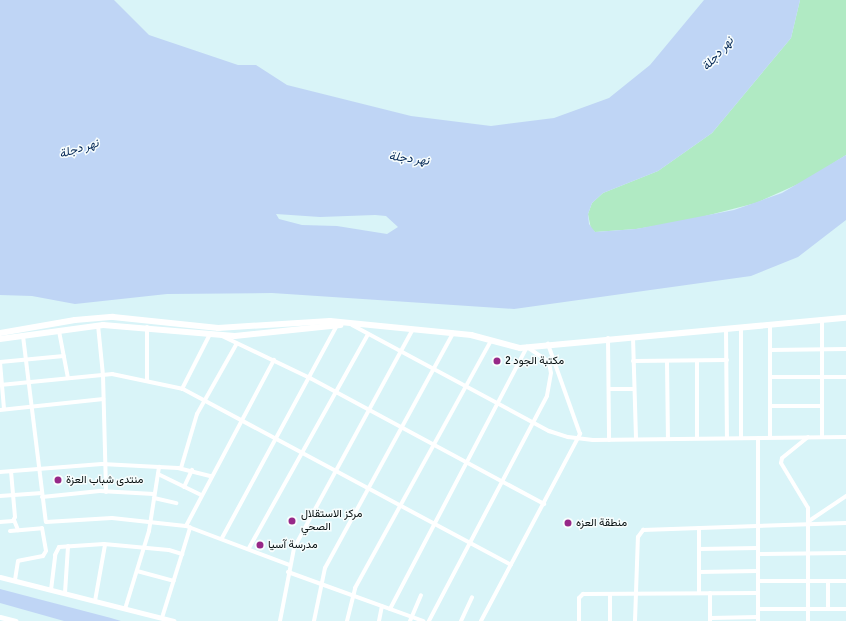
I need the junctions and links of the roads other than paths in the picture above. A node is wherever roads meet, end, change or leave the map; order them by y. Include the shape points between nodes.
1 (846, 318) edge
2 (822, 321) junction
3 (98, 325) junction
4 (340, 325) junction
5 (352, 325) junction
6 (770, 325) junction
7 (147, 327) junction
8 (740, 328) junction
9 (44, 329) junction
10 (413, 329) junction
11 (726, 329) junction
12 (59, 331) junction
13 (0, 333) edge
14 (453, 333) junction
15 (210, 334) junction
16 (368, 334) junction
17 (220, 335) junction
18 (23, 336) junction
19 (633, 337) junction
20 (608, 338) junction
21 (0, 339) edge
22 (491, 341) junction
23 (237, 343) junction
24 (548, 344) junction
25 (527, 347) junction
26 (822, 349) junction
27 (846, 349) edge
28 (770, 350) junction
29 (401, 351) junction
30 (64, 356) junction
31 (26, 359) junction
32 (274, 360) junction
33 (726, 360) junction
34 (633, 361) junction
35 (667, 361) junction
36 (697, 361) junction
37 (434, 369) junction
38 (103, 375) junction
39 (770, 377) junction
40 (822, 377) junction
41 (846, 377) edge
42 (68, 378) junction
43 (310, 378) junction
44 (147, 381) junction
45 (28, 382) junction
46 (1, 385) edge
47 (467, 386) junction
48 (182, 389) junction
49 (609, 389) junction
50 (634, 389) junction
51 (338, 393) junction
52 (103, 399) junction
53 (205, 400) junction
54 (499, 404) junction
55 (31, 406) junction
56 (770, 406) junction
57 (822, 406) junction
58 (2, 410) edge
59 (369, 411) junction
60 (242, 420) junction
61 (533, 422) junction
62 (401, 429) junction
63 (770, 437) junction
64 (808, 437) junction
65 (822, 437) junction
66 (846, 437) edge
67 (276, 438) junction
68 (668, 438) junction
69 (697, 438) junction
70 (727, 438) junction
71 (741, 438) junction
72 (758, 438) junction
73 (579, 439) junction
74 (636, 439) junction
75 (609, 440) junction
76 (433, 447) junction
77 (304, 453) junction
78 (467, 464) junction
79 (106, 465) junction
80 (159, 467) junction
81 (180, 468) junction
82 (39, 469) junction
83 (192, 470) junction
84 (11, 471) junction
85 (336, 471) junction
86 (0, 472) edge
87 (158, 474) junction
88 (211, 476) junction
89 (501, 482) junction
90 (184, 487) junction
91 (369, 488) junction
92 (106, 492) junction
93 (13, 495) junction
94 (42, 495) junction
95 (201, 495) junction
96 (0, 496) edge
97 (154, 496) junction
98 (846, 496) edge
99 (176, 503) dead end
100 (544, 504) junction
101 (401, 505) junction
102 (14, 520) junction
103 (150, 521) junction
104 (0, 522) edge
105 (46, 522) junction
106 (808, 522) junction
107 (846, 523) edge
108 (435, 524) junction
109 (758, 525) junction
110 (188, 527) junction
111 (699, 528) junction
112 (42, 529) junction
113 (18, 530) junction
114 (10, 531) dead end
115 (222, 538) junction
116 (470, 543) junction
117 (105, 545) junction
118 (68, 546) junction
119 (144, 547) junction
120 (249, 548) junction
121 (758, 548) junction
122 (699, 549) junction
123 (808, 553) junction
124 (846, 553) edge
125 (182, 554) junction
126 (758, 554) junction
127 (290, 564) junction
128 (511, 565) junction
129 (137, 571) junction
130 (758, 571) junction
131 (288, 572) junction
132 (699, 572) junction
133 (0, 577) edge
134 (15, 581) junction
135 (174, 581) junction
136 (758, 581) junction
137 (828, 581) junction
138 (846, 581) edge
139 (321, 582) junction
140 (808, 582) junction
141 (51, 590) junction
142 (65, 593) junction
143 (699, 593) junction
144 (710, 593) junction
145 (758, 593) junction
146 (353, 594) junction
147 (610, 594) junction
148 (636, 594) junction
149 (421, 595) dead end
150 (472, 597) dead end
151 (95, 601) junction
152 (382, 606) junction
153 (125, 609) junction
154 (390, 609) junction
155 (758, 609) junction
156 (808, 609) junction
157 (828, 609) junction
158 (846, 609) edge
159 (0, 617) edge
160 (162, 618) junction
161 (410, 619) edge
162 (710, 619) edge
163 (732, 619) edge
164 (758, 619) edge
165 (16, 621) edge
166 (174, 621) edge
167 (280, 621) edge
168 (314, 621) edge
169 (347, 621) edge
170 (379, 621) edge
171 (423, 621) edge
172 (429, 621) edge
173 (461, 621) edge
174 (481, 621) edge
175 (579, 621) edge
176 (610, 621) edge
177 (635, 621) edge
178 (808, 621) edge

1 - 2 main road
2 - 6 main road
2 - 26 street
3 - 7 main road
3 - 12 main road
3 - 38 street
4 - 5 main road
4 - 9 main road via 322,320 218,328 113,317 75,320
4 - 17 main road
4 - 43 street
5 - 10 main road
5 - 16 street
6 - 8 main road
6 - 28 street
7 - 15 main road
7 - 44 street
8 - 11 main road
8 - 71 street
9 - 12 main road
9 - 13 main road
9 - 18 main road
10 - 14 main road
10 - 29 street
11 - 19 main road
11 - 33 street
12 - 30 street
14 - 22 main road
14 - 37 street
15 - 17 main road
15 - 48 street
16 - 29 street
16 - 51 street
17 - 23 street
18 - 21 main road
18 - 31 street
19 - 20 main road
19 - 34 street
20 - 24 main road
20 - 49 street
22 - 25 main road
22 - 47 street
23 - 32 street
23 - 53 street
24 - 25 main road
24 - 73 street via 580,429
25 - 54 street
25 - 61 street via 545,357 551,369 547,396
26 - 27 street
26 - 28 street
26 - 40 street
28 - 39 street
29 - 37 street
29 - 59 street
30 - 31 street
30 - 42 street
31 - 45 street
31 - 46 street via 0,362
32 - 43 street
32 - 60 street
33 - 36 street
33 - 70 street
34 - 35 street
34 - 50 street
35 - 36 street
35 - 68 street
36 - 69 street
37 - 47 street
37 - 62 street
38 - 42 street
38 - 44 street
38 - 52 street
39 - 40 street
39 - 56 street
40 - 41 street
40 - 57 street
42 - 45 street
43 - 51 street
43 - 67 street
44 - 48 street
45 - 46 street
45 - 55 street
46 - 58 street
47 - 54 street
47 - 76 street
48 - 53 street
49 - 50 street
49 - 75 street
50 - 74 street
51 - 59 street
51 - 77 street
52 - 55 street
52 - 79 street
53 - 60 street
53 - 81 street via 190,430
54 - 61 street
54 - 78 street
55 - 58 street
55 - 82 street
56 - 57 street
56 - 63 street
57 - 65 street
59 - 62 street
59 - 85 street
60 - 67 street
60 - 88 street
61 - 73 street via 559,435
61 - 89 street
62 - 76 street
62 - 91 street
63 - 64 street
63 - 72 street
64 - 65 street
64 - 106 street via 782,458 781,463 808,504
65 - 66 street
67 - 77 street
67 - 115 street
68 - 69 street
68 - 74 street
69 - 70 street
70 - 71 street
71 - 72 street
72 - 109 street
73 - 75 street
73 - 100 street
74 - 75 street
76 - 78 street
76 - 101 street
77 - 85 street
77 - 120 street
78 - 89 street
78 - 108 street
79 - 80 street
79 - 82 street
79 - 92 street
80 - 81 street
80 - 87 street
81 - 83 street
82 - 84 street
82 - 94 street
83 - 88 street
83 - 90 street
84 - 86 street
84 - 93 street
85 - 91 street
85 - 127 street via 294,548
87 - 90 street
87 - 97 street
88 - 95 street
89 - 100 street
89 - 116 street
90 - 95 street
91 - 101 street
91 - 139 street via 325,568
92 - 94 street
92 - 97 street
93 - 94 street
93 - 96 street
93 - 102 street
94 - 105 street
95 - 110 street
97 - 99 street
97 - 103 street
98 - 106 street
100 - 128 street
101 - 108 street
101 - 146 street
102 - 104 street
102 - 113 street
103 - 105 street via 112,518
103 - 110 street
103 - 119 street
105 - 112 street
106 - 107 street
106 - 109 street
106 - 123 street
108 - 116 street
108 - 154 street
109 - 111 street
109 - 121 street
110 - 115 street
110 - 125 street
111 - 122 street
111 - 148 street via 640,532
112 - 113 street
112 - 134 street via 45,555 19,560
113 - 114 street
115 - 120 street
116 - 128 street
116 - 172 street
117 - 118 street
117 - 119 street
117 - 151 street
118 - 141 street via 59,547 56,552
118 - 142 street
119 - 125 street
119 - 129 street
120 - 127 street
121 - 122 street
121 - 126 street
122 - 132 street
123 - 124 street
123 - 126 street
123 - 140 street
125 - 135 street
126 - 130 street
127 - 131 street
128 - 174 street
129 - 135 street
129 - 153 street
130 - 132 street
130 - 136 street
131 - 139 street
131 - 167 street
132 - 143 street
133 - 134 street
134 - 141 street
135 - 160 street
136 - 140 street
136 - 145 street
137 - 138 street
137 - 140 street
137 - 157 street
139 - 146 street
139 - 168 street
140 - 156 street
141 - 142 street
142 - 151 street
143 - 144 street
143 - 148 street
144 - 145 street
144 - 162 street
145 - 155 street
146 - 152 street
146 - 169 street
147 - 148 street
147 - 175 street via 580,595
147 - 176 street
148 - 177 street
149 - 161 street
150 - 173 street
151 - 153 street
152 - 154 street
152 - 170 street
153 - 160 street
154 - 161 street
155 - 156 street
155 - 164 street
156 - 157 street
156 - 178 street
157 - 158 street
159 - 165 street
160 - 166 street
161 - 171 street
162 - 163 street
163 - 164 street

